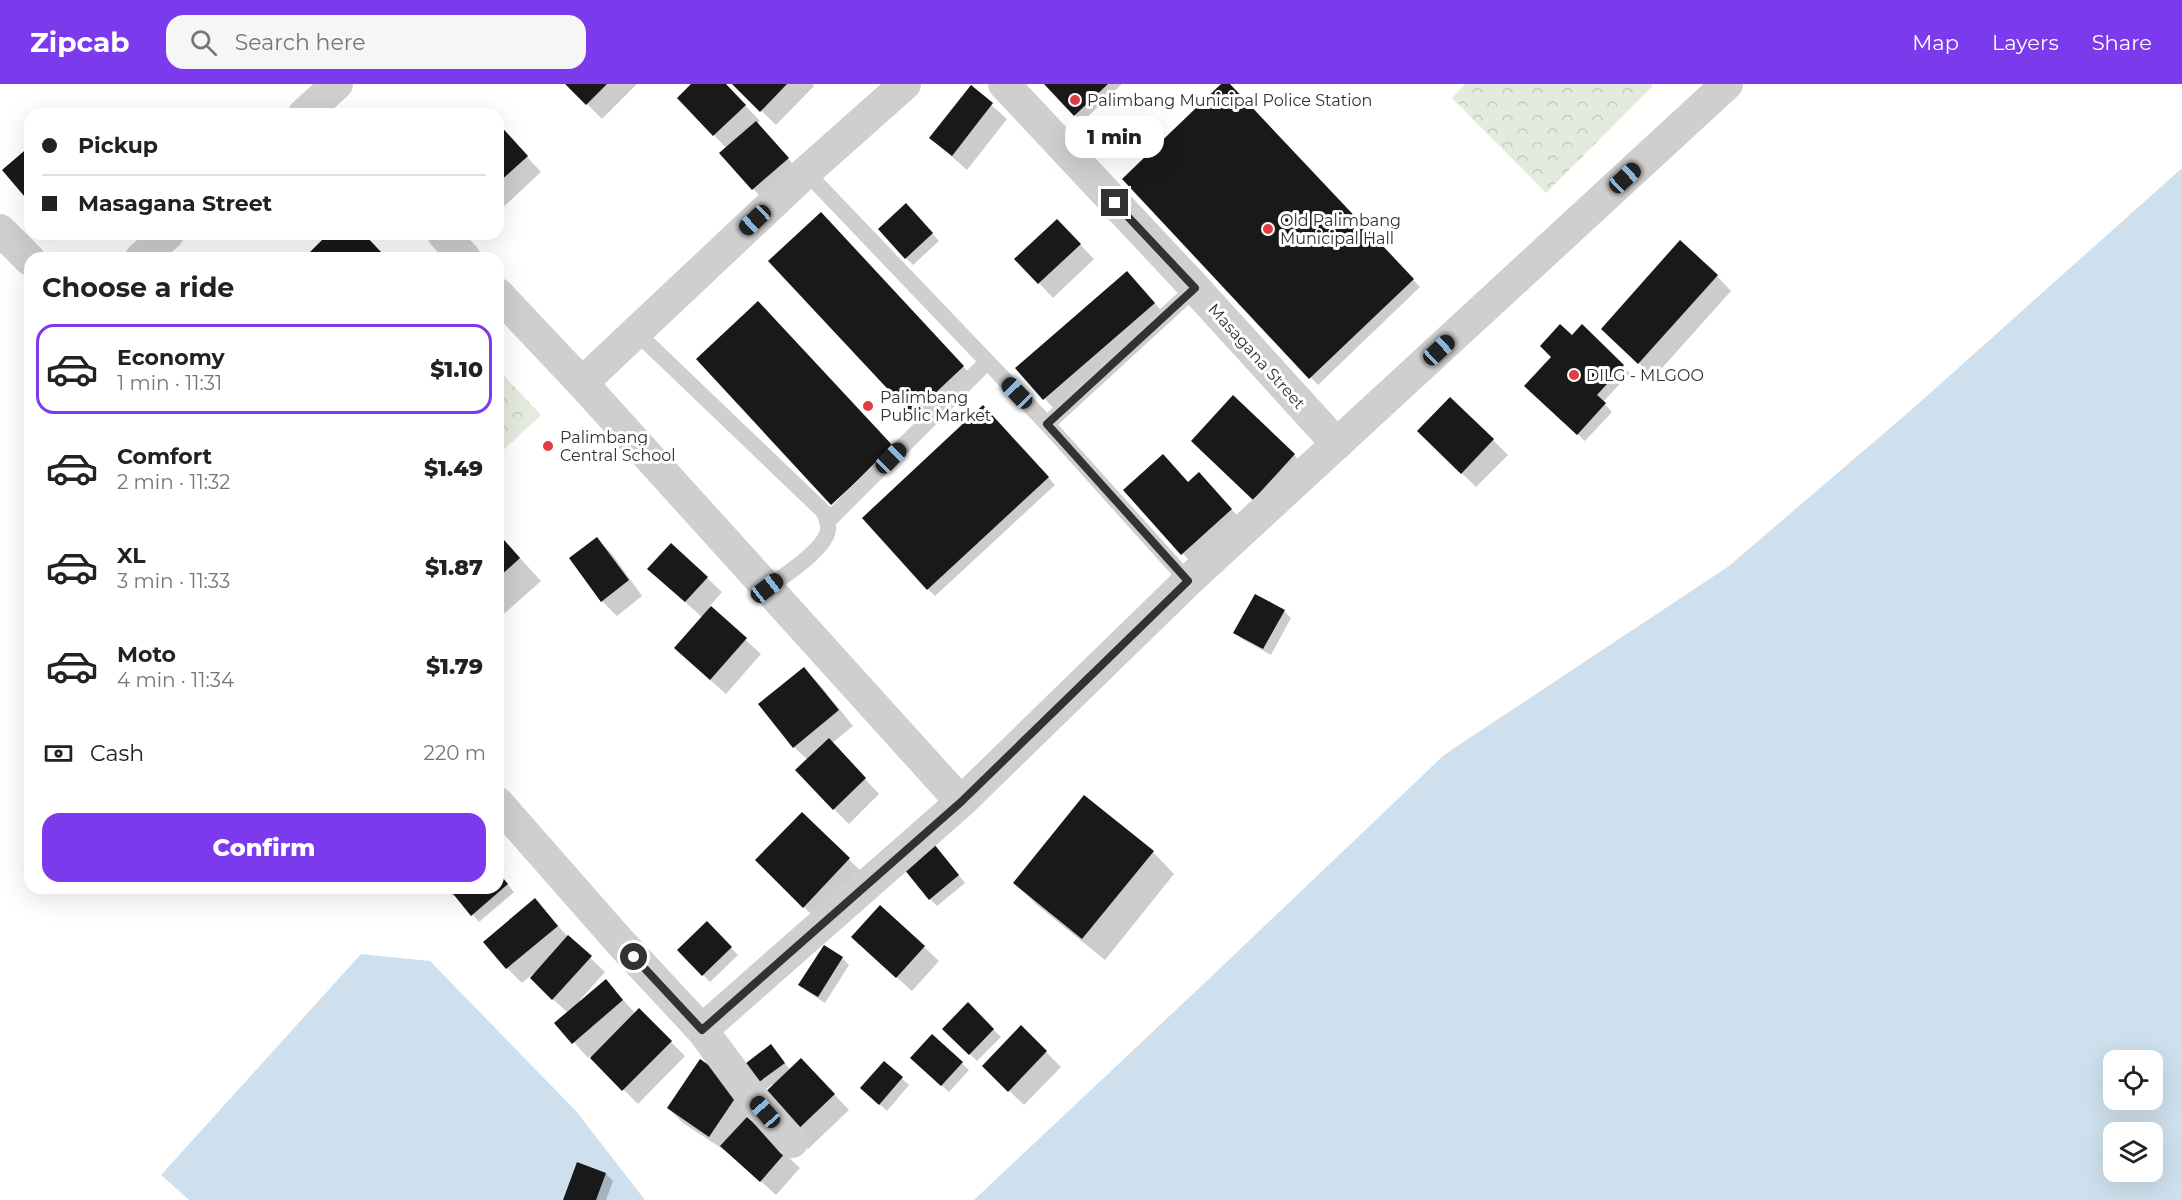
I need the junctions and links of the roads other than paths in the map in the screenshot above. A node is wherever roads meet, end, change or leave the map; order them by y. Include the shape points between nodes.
1 (905, 84) edge
2 (1004, 84) edge
3 (1727, 84) edge
4 (806, 172) junction
5 (0, 230) edge
6 (161, 240) edge
7 (448, 240) edge
8 (148, 252) edge
9 (460, 252) edge
10 (24, 254) edge
11 (1195, 288) junction
12 (504, 300) edge
13 (635, 331) junction
14 (987, 362) junction
15 (582, 383) junction
16 (1047, 424) junction
17 (1337, 444) junction
18 (827, 522) junction
19 (1188, 581) junction
20 (767, 588) junction
21 (961, 802) junction
22 (504, 809) edge
23 (702, 1030) junction
24 (792, 1142) dead end

1 - 4 street
2 - 11 street, Masagana Street
3 - 17 street
4 - 13 street
4 - 14 lane
5 - 10 street
6 - 8 street
7 - 9 street
11 - 16 lane
11 - 17 street, Masagana Street
12 - 15 street
13 - 15 street
13 - 18 lane via 824,512
14 - 16 lane
14 - 18 lane
15 - 20 street
16 - 19 lane
17 - 19 street
18 - 20 lane via 828,531 819,547
19 - 21 street
20 - 21 street
21 - 23 street
22 - 23 street
23 - 24 street via 751,1096

